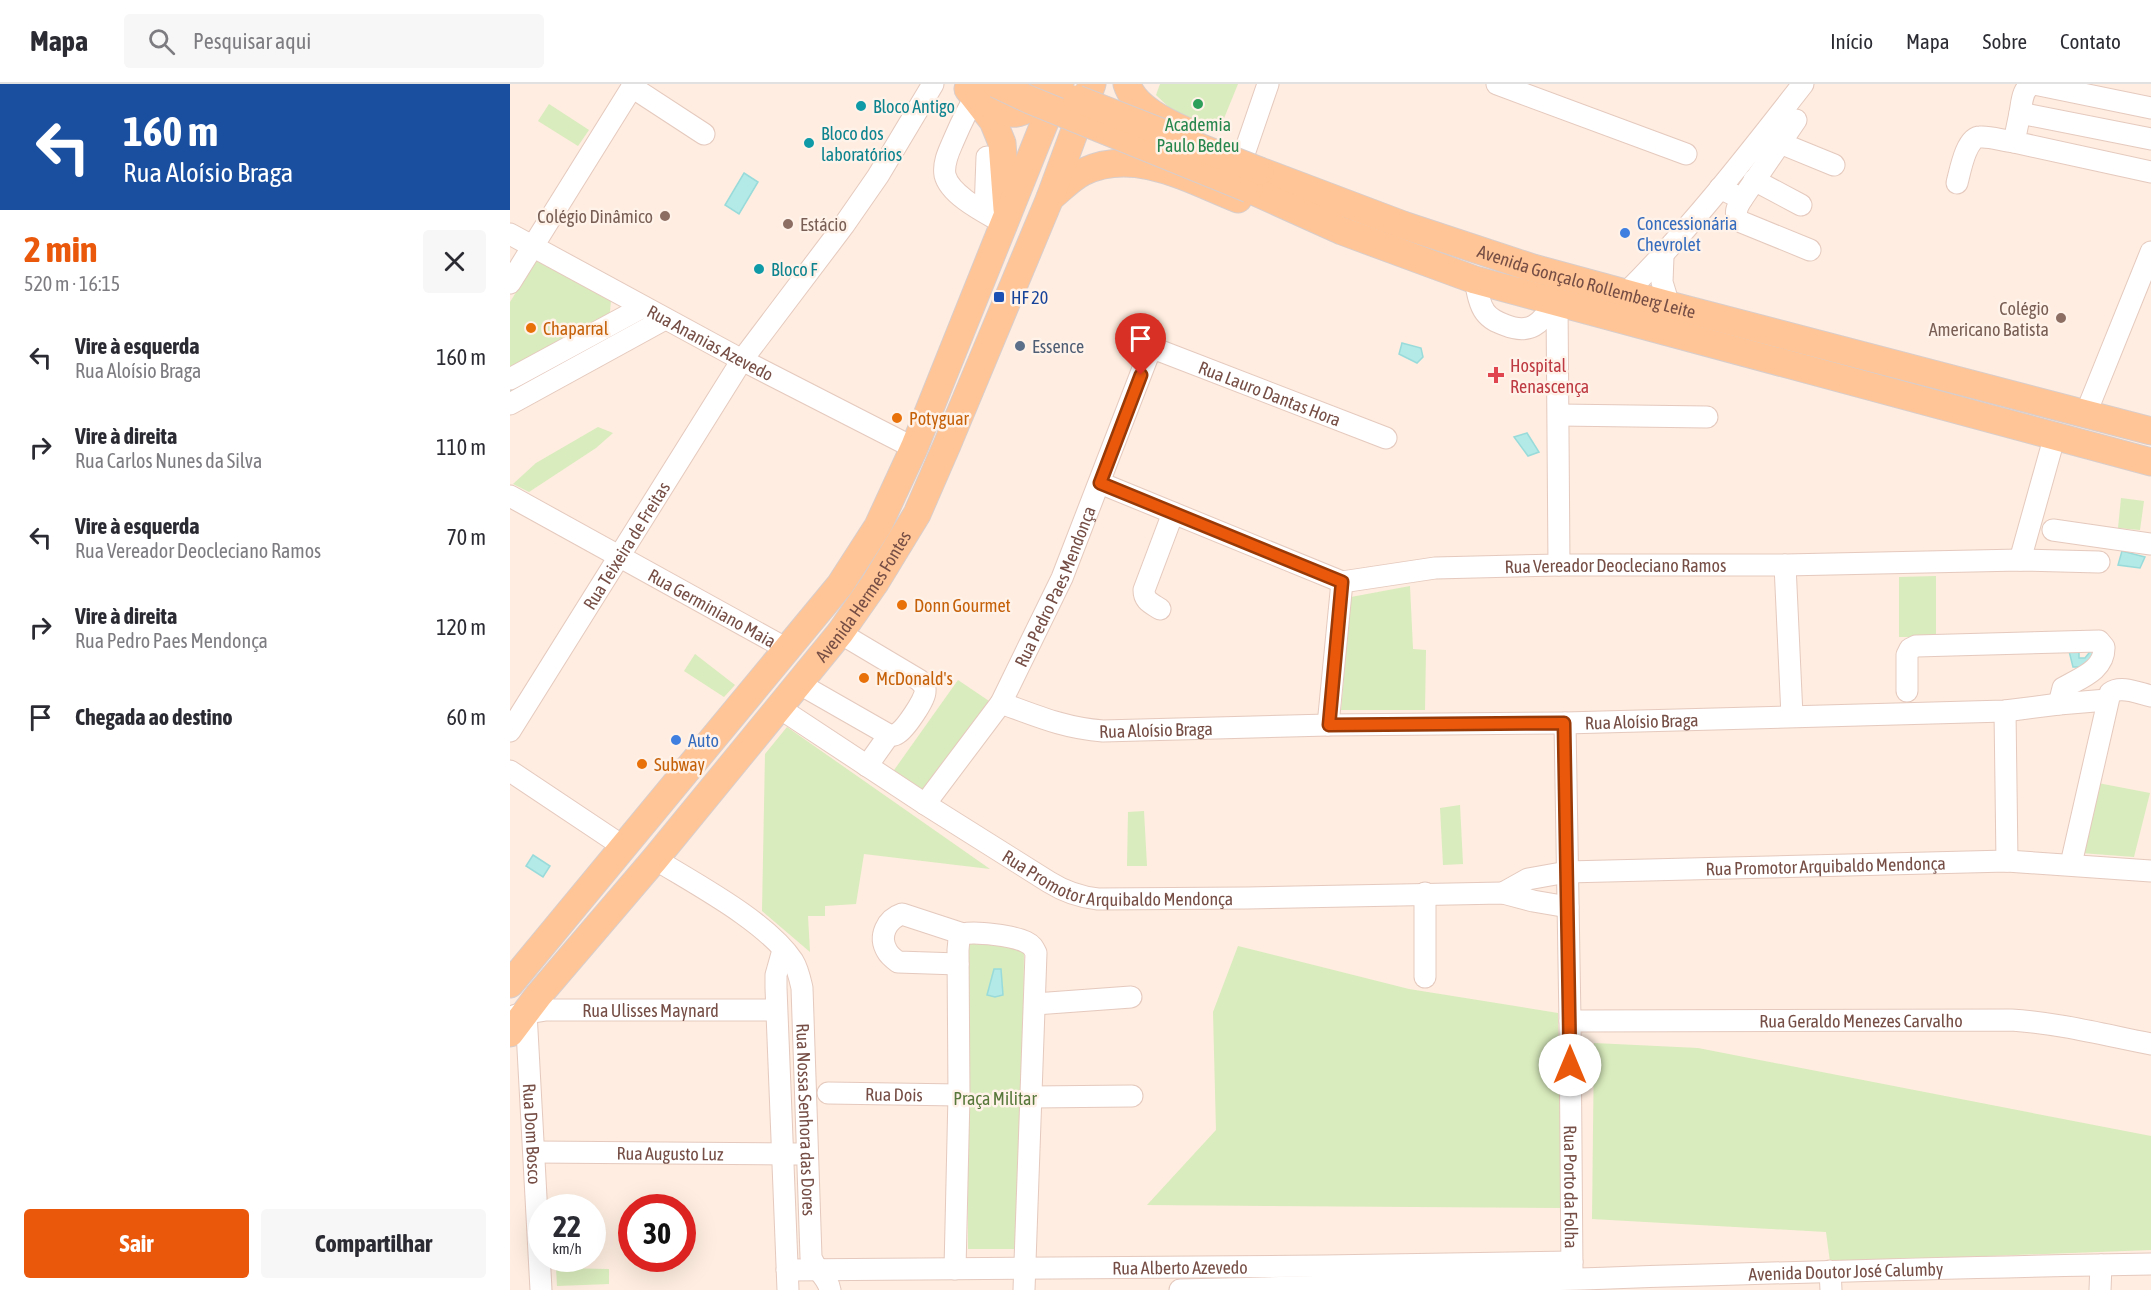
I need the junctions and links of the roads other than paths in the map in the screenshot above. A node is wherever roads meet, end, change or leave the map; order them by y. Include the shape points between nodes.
1 (933, 84) edge
2 (1038, 84) edge
3 (1043, 84) edge
4 (1060, 84) edge
5 (1092, 84) edge
6 (1268, 84) edge
7 (1497, 84) edge
8 (1803, 84) edge
9 (1128, 87) edge
10 (626, 88) edge
11 (975, 89) edge
12 (2151, 108) edge
13 (2020, 112) junction
14 (1796, 120) dead end
15 (704, 134) dead end
16 (2151, 140) edge
17 (2014, 142) junction
18 (1780, 143) junction
19 (1686, 154) dead end
20 (987, 157) dead end
21 (1834, 165) dead end
22 (1095, 167) junction
23 (1251, 172) junction
24 (2151, 172) edge
25 (1754, 180) junction
26 (1957, 183) dead end
27 (1720, 188) junction
28 (1050, 198) junction
29 (1742, 199) junction
30 (1801, 205) dead end
31 (999, 218) junction
32 (1342, 231) junction
33 (510, 234) edge
34 (533, 245) junction
35 (1810, 250) dead end
36 (1663, 256) junction
37 (2150, 256) edge
38 (1475, 280) junction
39 (510, 283) edge
40 (1626, 294) junction
41 (1556, 303) junction
42 (1668, 305) junction
43 (643, 307) junction
44 (665, 319) junction
45 (1152, 351) joint
46 (742, 360) junction
47 (510, 379) edge
48 (510, 404) edge
49 (2085, 412) junction
50 (1559, 415) junction
51 (1707, 417) dead end
52 (2151, 430) edge
53 (2055, 435) junction
54 (1386, 438) dead end
55 (914, 448) junction
56 (2151, 462) edge
57 (1100, 483) junction
58 (510, 496) edge
59 (1173, 513) junction
60 (2053, 530) dead end
61 (2151, 544) edge
62 (618, 556) junction
63 (2020, 560) junction
64 (2099, 562) dead end
65 (1559, 565) junction
66 (1785, 565) junction
67 (1342, 582) junction
68 (1160, 609) dead end
69 (840, 633) junction
70 (787, 649) junction
71 (798, 683) junction
72 (1907, 691) dead end
73 (2151, 696) edge
74 (2108, 697) junction
75 (1001, 703) junction
76 (2059, 704) junction
77 (778, 707) junction
78 (2005, 711) junction
79 (1792, 716) junction
80 (1564, 723) junction
81 (1329, 725) junction
82 (510, 731) edge
83 (889, 735) junction
84 (867, 766) junction
85 (510, 771) edge
86 (925, 804) junction
87 (624, 847) junction
88 (655, 859) junction
89 (2007, 861) junction
90 (2071, 864) junction
91 (2151, 871) edge
92 (1567, 872) junction
93 (1425, 893) junction
94 (1503, 893) junction
95 (1568, 907) junction
96 (963, 934) junction
97 (783, 950) junction
98 (958, 964) junction
99 (1425, 977) dead end
100 (510, 984) edge
101 (1131, 997) dead end
102 (1035, 1004) junction
103 (776, 1010) junction
104 (519, 1012) edge
105 (1570, 1021) junction
106 (2151, 1044) edge
107 (828, 1093) dead end
108 (959, 1095) junction
109 (1132, 1096) dead end
110 (1032, 1097) junction
111 (534, 1152) junction
112 (783, 1154) junction
113 (807, 1154) junction
114 (1026, 1260) junction
115 (2151, 1264) edge
116 (2101, 1265) junction
117 (817, 1269) junction
118 (955, 1269) junction
119 (1533, 1272) joint
120 (1324, 1277) junction
121 (1572, 1277) edge
122 (787, 1280) edge
123 (1831, 1280) edge
124 (541, 1290) edge
125 (831, 1290) edge
126 (1024, 1290) edge
127 (1179, 1290) edge
128 (2100, 1290) edge

1 - 46 street, Rua Teixeira de Freitas via 884,166
2 - 23 main road, Avenida Gonçalo Rollemberg Leite, bridge
3 - 11 main road via 1034,105 1011,113 1001,111
4 - 31 main road, Avenida Hermes Fontes
5 - 28 main road, Avenida Hermes Fontes
6 - 23 street
7 - 19 street
8 - 27 street
9 - 22 main road via 1104,103 1094,120 1089,145
9 - 23 main road via 1149,111
10 - 15 street
10 - 34 street
11 - 23 main road, bridge via 1030,100
11 - 31 main road via 1002,143 1006,173
11 - 31 street via 948,154 945,174 955,191
12 - 13 street via 2034,84 2025,90
13 - 16 street
13 - 17 street
14 - 18 street
17 - 24 street
17 - 26 street via 1979,136 1973,139
18 - 21 street
18 - 25 street
20 - 31 street
22 - 28 main road via 1072,179
22 - 32 main road via 1143,163 1289,218
23 - 32 main road, Avenida Gonçalo Rollemberg Leite
23 - 40 main road, Avenida Gonçalo Rollemberg Leite via 1533,268
25 - 29 street
25 - 30 street
27 - 29 street
27 - 36 street
28 - 69 main road, Avenida Hermes Fontes via 916,514
29 - 35 street via 1737,208 1739,221
31 - 55 main road, Avenida Hermes Fontes
32 - 38 main road, Avenida Gonçalo Rollemberg Leite
33 - 34 street, Rua Ananias Azevedo
34 - 39 street
34 - 43 street, Rua Ananias Azevedo
36 - 40 street
36 - 42 street via 1662,282
37 - 49 street
38 - 41 main road, Avenida Gonçalo Rollemberg Leite
38 - 41 street via 1484,310 1494,320 1514,328 1532,328
40 - 42 main road, Avenida Gonçalo Rollemberg Leite
41 - 50 street
41 - 53 main road, Avenida Gonçalo Rollemberg Leite
42 - 49 main road, Avenida Gonçalo Rollemberg Leite
43 - 44 street, Rua Ananias Azevedo
43 - 47 street
44 - 46 street, Rua Ananias Azevedo
44 - 48 street
45 - 54 street, Rua Lauro Dantas Hora via 1158,350
45 - 57 street, Rua Pedro Paes Mendonça
46 - 55 street, Rua Ananias Azevedo
46 - 62 street, Rua Teixeira de Freitas
49 - 52 main road, Avenida Gonçalo Rollemberg Leite
50 - 51 street
50 - 65 street
53 - 56 main road, Avenida Gonçalo Rollemberg Leite
53 - 63 street
55 - 70 main road, Avenida Hermes Fontes via 878,526 840,585
57 - 59 street
57 - 75 street, Rua Pedro Paes Mendonça via 1062,578
58 - 62 street, Rua Germiniano Maia
59 - 67 street
59 - 68 street via 1144,590 1147,601
60 - 61 street
62 - 70 street, Rua Germiniano Maia
62 - 82 street, Rua Teixeira de Freitas
63 - 64 street, Rua Vereador Deocleciano Ramos
63 - 66 street, Rua Vereador Deocleciano Ramos
65 - 66 street, Rua Vereador Deocleciano Ramos
65 - 67 street, Rua Vereador Deocleciano Ramos via 1434,568
66 - 79 street
67 - 81 street
69 - 71 main road, Avenida Hermes Fontes
69 - 83 street via 924,686 923,699 901,731
70 - 87 main road, Avenida Hermes Fontes
71 - 77 main road, Avenida Hermes Fontes
71 - 83 street
72 - 76 street via 1908,655 1916,646 2099,640 2104,647 2102,661 2063,687
73 - 74 street, Rua Aloísio Braga via 2115,689
74 - 76 street, Rua Aloísio Braga
74 - 90 street
75 - 81 street, Rua Aloísio Braga via 1076,729
75 - 86 street, Rua Pedro Paes Mendonça
76 - 78 street, Rua Aloísio Braga
77 - 84 street, Rua Promotor Arquibaldo Mendonça
77 - 88 main road, Avenida Hermes Fontes
78 - 79 street, Rua Aloísio Braga
78 - 89 street
79 - 80 street, Rua Aloísio Braga
80 - 81 street, Rua Aloísio Braga
80 - 92 street, Rua Porto da Folha
83 - 84 street
84 - 86 street, Rua Promotor Arquibaldo Mendonça
85 - 87 street
86 - 93 street, Rua Promotor Arquibaldo Mendonça via 1057,887 1081,897
87 - 100 main road, Avenida Hermes Fontes
88 - 97 street, Rua Nossa Senhora das Dores via 747,917
88 - 104 main road, Avenida Hermes Fontes
89 - 90 street, Rua Promotor Arquibaldo Mendonça
89 - 92 street, Rua Promotor Arquibaldo Mendonça
90 - 91 street, Rua Promotor Arquibaldo Mendonça
92 - 94 street, Rua Promotor Arquibaldo Mendonça via 1528,879
92 - 95 street, Rua Porto da Folha
93 - 94 street, Rua Promotor Arquibaldo Mendonça
93 - 99 street
94 - 95 street, Rua Promotor Arquibaldo Mendonça
95 - 105 street, Rua Porto da Folha
96 - 98 street via 959,939
96 - 98 street via 902,914 887,924 883,937 886,951 898,962
96 - 102 street via 1021,940 1033,946
97 - 103 street, Rua Nossa Senhora das Dores via 776,975
97 - 113 street, Rua Nossa Senhora das Dores via 793,961 802,988
98 - 108 street
101 - 102 street
102 - 110 street
103 - 104 street, Rua Ulisses Maynard
103 - 112 street, Rua Nossa Senhora das Dores
104 - 111 street, Rua Dom Bosco
105 - 106 street, Rua Geraldo Menezes Carvalho via 2011,1020
105 - 121 street, Rua Porto da Folha
107 - 108 street, Rua Dois
108 - 118 street
109 - 110 street
110 - 114 street
111 - 112 street, Rua Augusto Luz
111 - 124 street, Rua Dom Bosco
112 - 113 street, Rua Augusto Luz
112 - 122 street, Rua Nossa Senhora das Dores
113 - 117 street, Rua Nossa Senhora das Dores via 810,1248
114 - 118 street, Rua Alberto Azevedo
114 - 120 street, Rua Alberto Azevedo
114 - 126 street
115 - 116 street, Avenida Doutor José Calumby
116 - 123 street, Avenida Doutor José Calumby
116 - 128 street
117 - 118 street, Rua Alberto Azevedo
117 - 122 street, Rua Alberto Azevedo
117 - 125 street, Rua Nossa Senhora das Dores
119 - 120 street, Rua Alberto Azevedo
119 - 121 street, Avenida Doutor José Calumby
120 - 127 street
121 - 123 street, Avenida Doutor José Calumby

